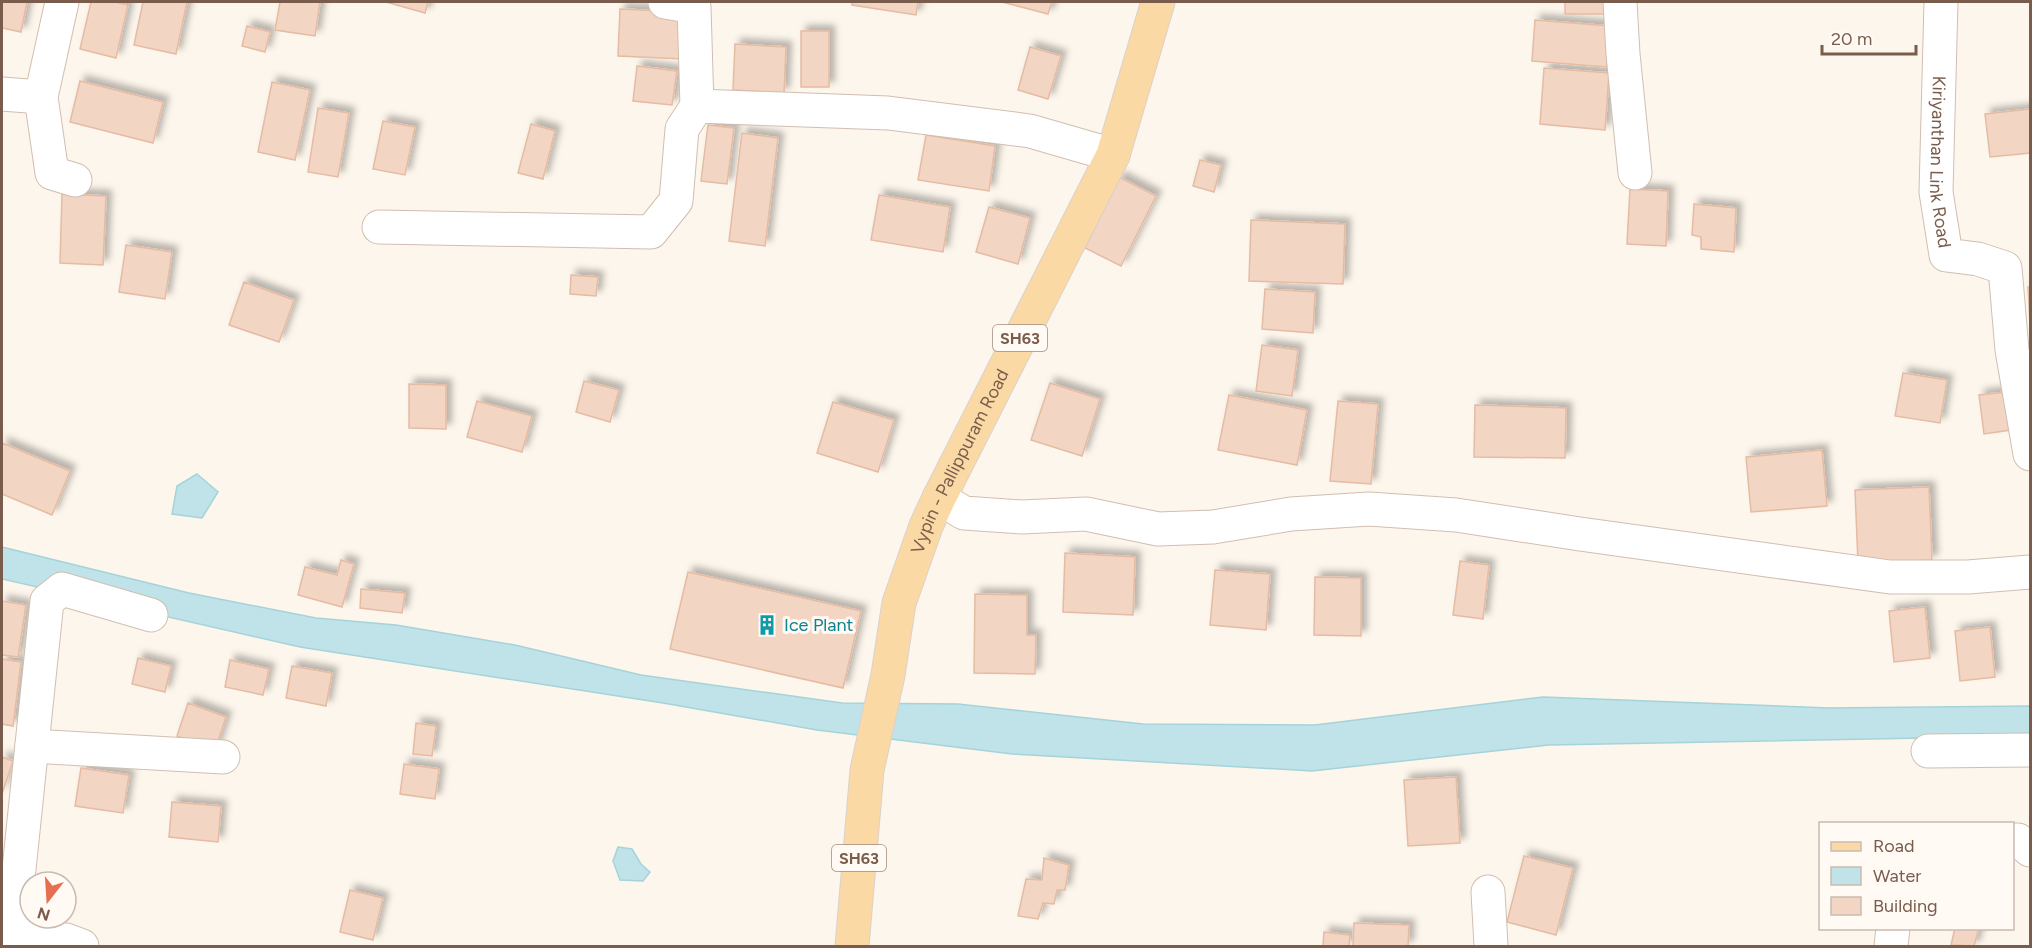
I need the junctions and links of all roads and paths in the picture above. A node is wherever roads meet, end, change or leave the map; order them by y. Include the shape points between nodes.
1 (62, 2) edge
2 (665, 2) edge
3 (1158, 2) edge
4 (1620, 2) edge
5 (1941, 2) edge
6 (2, 94) edge
7 (41, 97) junction
8 (698, 106) junction
9 (1113, 155) junction
10 (1635, 173) dead end
11 (75, 180) dead end
12 (379, 227) dead end
13 (2031, 454) edge
14 (939, 498) junction
15 (2031, 572) edge
16 (150, 615) dead end
17 (32, 746) junction
18 (2031, 750) edge
19 (1928, 751) dead end
20 (223, 757) dead end
21 (1488, 892) dead end
22 (1893, 930) edge
23 (82, 946) edge
24 (852, 946) edge
25 (1491, 946) edge
26 (1891, 946) edge

1 - 7 street
2 - 8 street via 694,7
3 - 9 main road, Vypin - Pallippuram Road / SH63
4 - 10 street
5 - 13 street, Kiriyanthan Link Road via 1936,192 1946,255 2005,268 2012,350
6 - 7 street
7 - 11 street via 52,173
8 - 9 street via 888,113 1030,131
8 - 12 street via 682,129 676,201 651,231
9 - 14 main road, Vypin - Pallippuram Road / SH63
14 - 15 street via 964,513 1022,517 1086,514 1158,529 1213,527 1291,514 1369,509 1445,514 1890,577
14 - 24 main road, Vypin - Pallippuram Road / SH63 via 899,603 867,770
16 - 17 street via 62,589 47,601
17 - 20 street
17 - 23 street via 12,936 66,940
18 - 19 street
21 - 25 street
22 - 26 street

